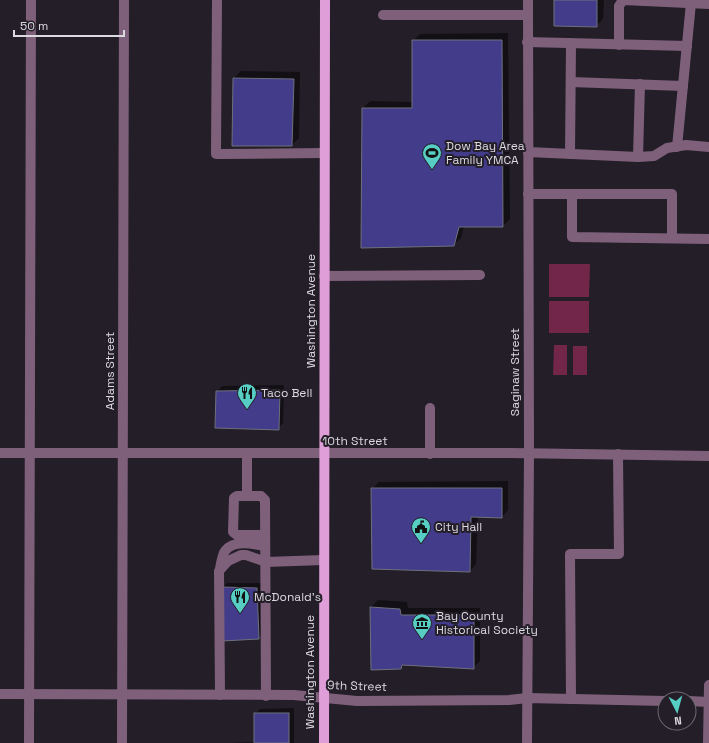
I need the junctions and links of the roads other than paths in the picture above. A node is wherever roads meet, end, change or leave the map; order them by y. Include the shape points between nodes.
1 (31, 0) edge
2 (124, 0) edge
3 (217, 0) edge
4 (325, 0) edge
5 (528, 0) edge
6 (691, 4) junction
7 (709, 4) edge
8 (527, 15) junction
9 (383, 16) dead end
10 (527, 42) junction
11 (571, 43) junction
12 (619, 44) junction
13 (687, 46) junction
14 (571, 82) junction
15 (640, 84) junction
16 (683, 86) junction
17 (677, 147) junction
18 (709, 147) edge
19 (528, 152) junction
20 (324, 154) junction
21 (570, 154) junction
22 (638, 157) junction
23 (528, 194) junction
24 (572, 195) junction
25 (672, 238) junction
26 (709, 239) edge
27 (480, 275) dead end
28 (324, 276) junction
29 (430, 408) dead end
30 (0, 453) edge
31 (30, 453) junction
32 (123, 453) junction
33 (247, 453) junction
34 (529, 453) junction
35 (324, 454) junction
36 (430, 454) junction
37 (618, 454) junction
38 (709, 456) edge
39 (247, 496) junction
40 (265, 535) junction
41 (266, 546) junction
42 (323, 560) junction
43 (266, 562) junction
44 (219, 571) junction
45 (709, 685) edge
46 (0, 694) edge
47 (29, 694) junction
48 (122, 694) junction
49 (220, 695) junction
50 (266, 696) junction
51 (323, 698) junction
52 (527, 698) junction
53 (571, 699) junction
54 (657, 701) edge
55 (697, 701) edge
56 (709, 702) edge
57 (29, 743) edge
58 (122, 743) edge
59 (324, 743) edge
60 (527, 743) edge
61 (708, 743) edge

1 - 31 street
2 - 32 street, Adams Street
3 - 20 street via 216,154
4 - 20 main road, Washington Avenue
5 - 8 street, Saginaw Street
6 - 7 street
6 - 12 street via 623,0 619,6
6 - 13 street
8 - 9 street
8 - 10 street, Saginaw Street
10 - 11 street
10 - 19 street, Saginaw Street
11 - 12 street
11 - 14 street
12 - 13 street
13 - 16 street
14 - 15 street
14 - 21 street
15 - 16 street
15 - 22 street
16 - 17 street
17 - 18 street
17 - 22 street via 667,148 654,156
19 - 21 street
19 - 23 street, Saginaw Street
20 - 28 main road, Washington Avenue
21 - 22 street
23 - 24 street
23 - 34 street, Saginaw Street
24 - 25 street via 572,237
24 - 25 street via 672,194
25 - 26 street
27 - 28 street
28 - 35 main road, Washington Avenue
29 - 36 street
30 - 31 street, 10th Street
31 - 32 street, 10th Street
31 - 47 street
32 - 33 street, 10th Street
32 - 48 street, Adams Street
33 - 35 street, 10th Street
33 - 39 street
34 - 36 street, 10th Street
34 - 37 street, 10th Street
34 - 52 street, Saginaw Street
35 - 36 street, 10th Street
35 - 42 main road, Washington Avenue
37 - 38 street, 10th Street
37 - 53 street via 619,554 570,554
39 - 40 street via 261,496 265,500
39 - 40 street via 234,498 233,532 237,535
40 - 41 street
41 - 43 street
41 - 44 street via 249,543 230,547 224,552
42 - 43 street
42 - 51 main road, Washington Avenue
43 - 44 street via 241,555 228,561
43 - 50 street
44 - 49 street
45 - 56 street
46 - 47 street, 9th Street
47 - 48 street, 9th Street
47 - 57 street
48 - 49 street, 9th Street
48 - 58 street, Adams Street
49 - 50 street, 9th Street
50 - 51 street, 9th Street
51 - 52 street, 9th Street via 380,701
51 - 59 main road, Washington Avenue
52 - 53 street, 9th Street
52 - 60 street, Saginaw Street
53 - 54 street, 9th Street
55 - 56 street
56 - 61 street

